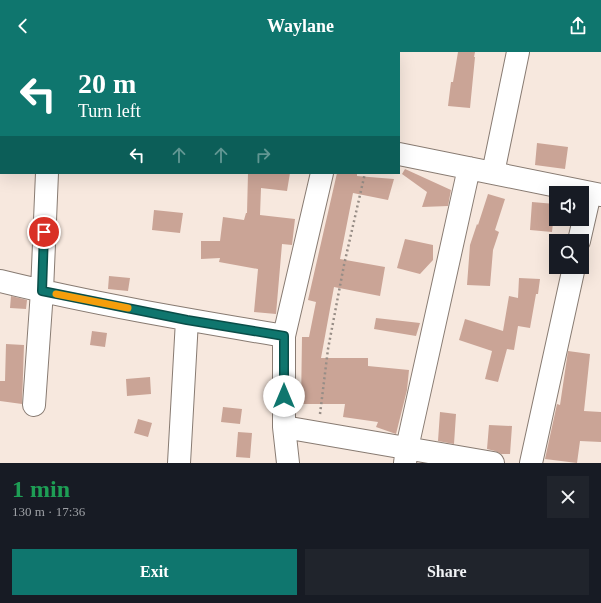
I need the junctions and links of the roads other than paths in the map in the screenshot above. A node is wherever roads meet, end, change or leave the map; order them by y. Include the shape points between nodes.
1 (518, 52) edge
2 (400, 154) edge
3 (469, 168) junction
4 (493, 173) junction
5 (47, 174) edge
6 (322, 174) edge
7 (595, 194) edge
8 (581, 234) edge
9 (572, 274) edge
10 (0, 281) edge
11 (42, 291) junction
12 (187, 320) junction
13 (284, 336) junction
14 (34, 404) dead end
15 (284, 427) junction
16 (406, 456) edge
17 (178, 463) edge
18 (288, 463) edge
19 (493, 463) edge
20 (531, 463) edge

1 - 4 street
2 - 3 street
3 - 4 street
3 - 16 street
4 - 7 street
5 - 11 street
6 - 13 street
7 - 8 street
9 - 20 street
10 - 11 street
11 - 12 street
11 - 14 street
12 - 13 street
12 - 17 street
13 - 15 street
15 - 16 street via 317,432
15 - 18 street
16 - 19 street

